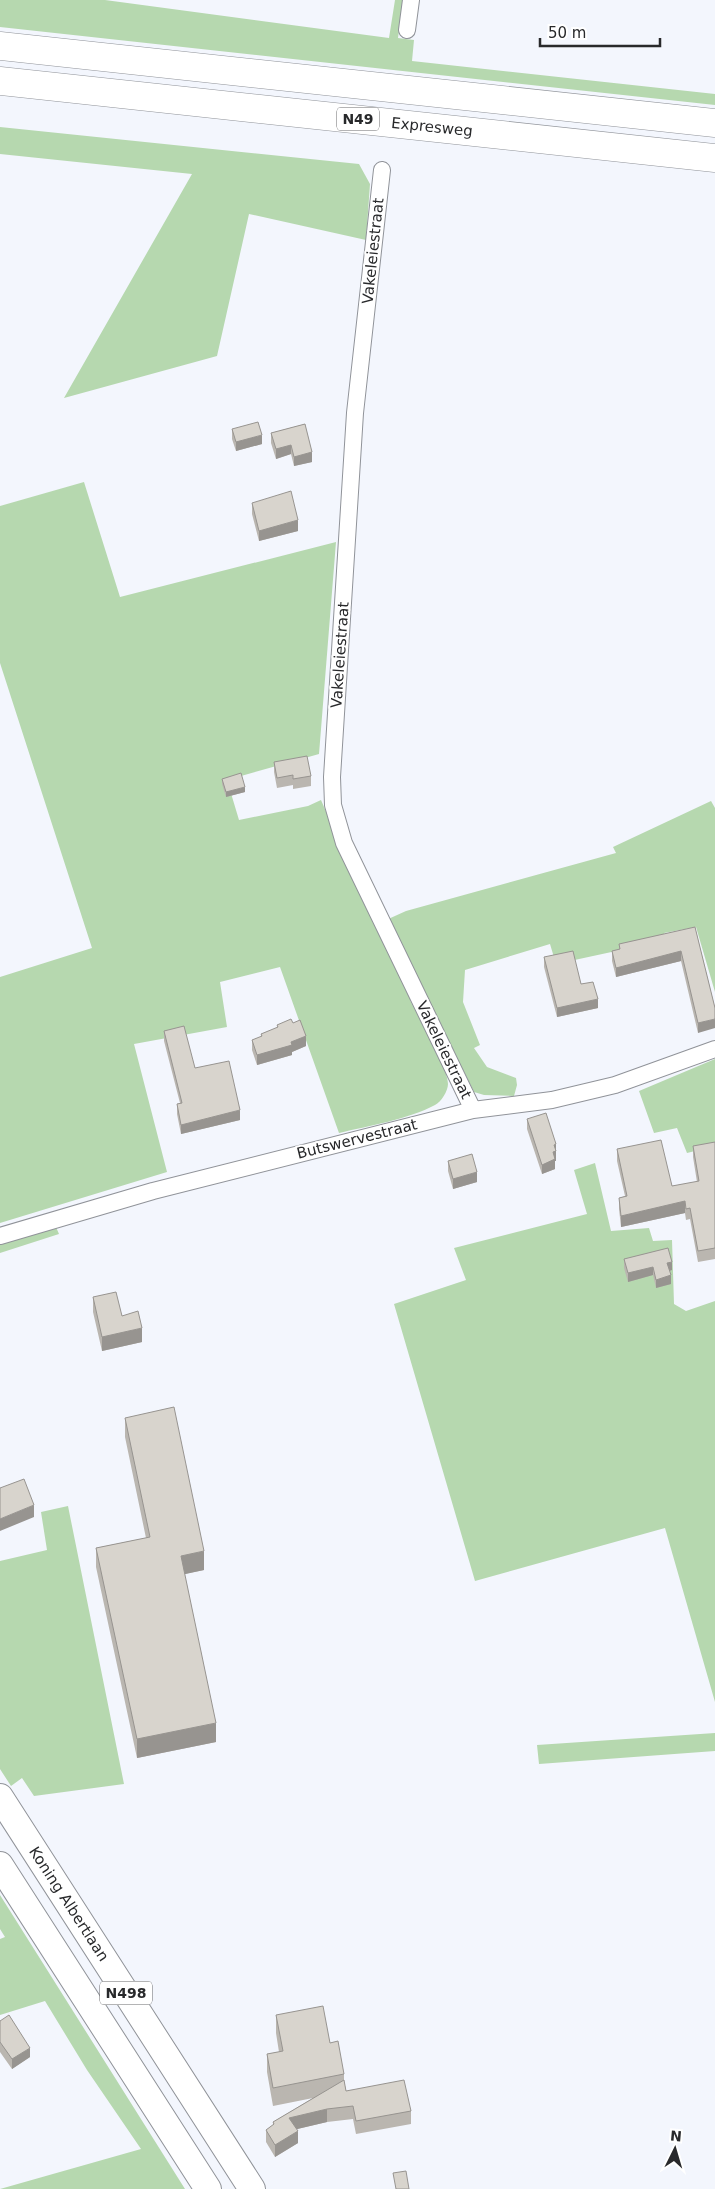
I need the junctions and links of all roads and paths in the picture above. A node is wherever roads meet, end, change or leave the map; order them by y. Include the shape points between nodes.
1 (411, 0) edge
2 (407, 30) dead end
3 (0, 46) edge
4 (0, 81) edge
5 (715, 122) edge
6 (715, 158) edge
7 (382, 170) dead end
8 (715, 1049) edge
9 (473, 1110) junction
10 (0, 1236) edge
11 (0, 1797) edge
12 (0, 1865) edge
13 (208, 2189) edge
14 (252, 2189) edge

1 - 2 street
3 - 5 highway, N49
4 - 6 highway, Expresweg / N49
7 - 9 street, Vakeleiestraat via 355,413 332,777 333,805 344,843
8 - 9 street, Butswervestraat via 606,1087 552,1100
9 - 10 street, Butswervestraat via 153,1191
11 - 14 main road, Koning Albertlaan / N498
12 - 13 main road, N498

